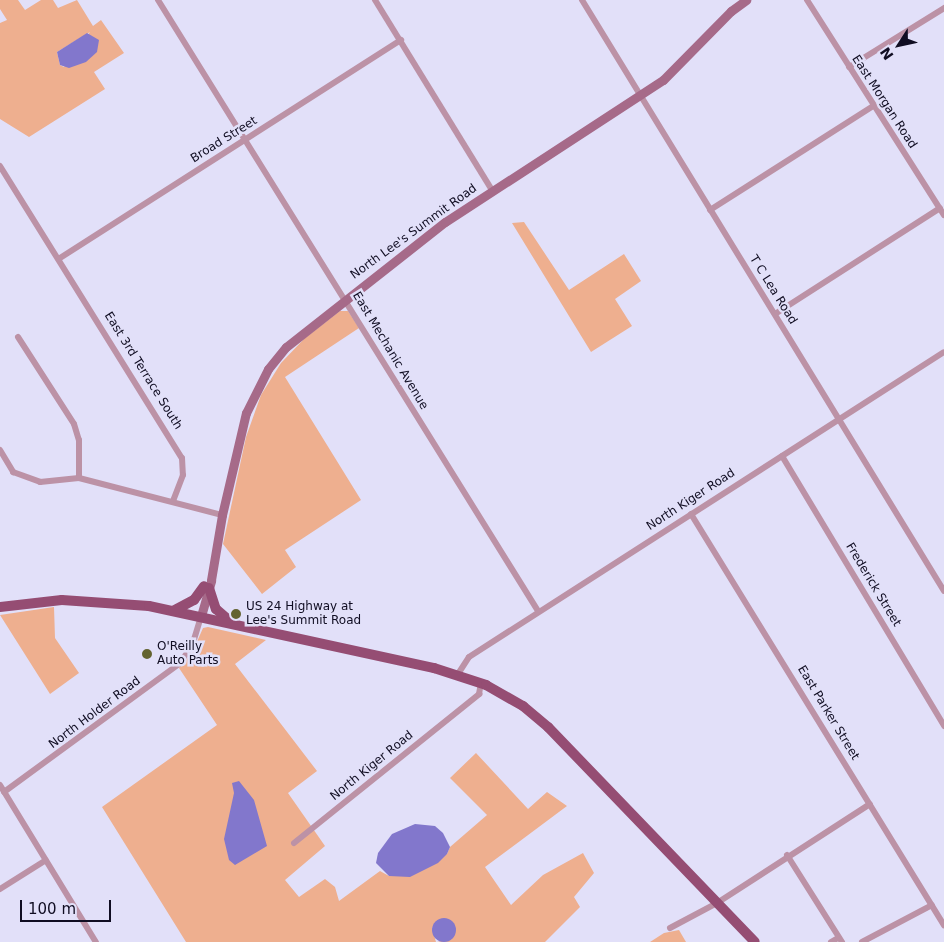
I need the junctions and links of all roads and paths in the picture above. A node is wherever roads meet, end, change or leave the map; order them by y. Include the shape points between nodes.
1 (158, 0) edge
2 (375, 0) edge
3 (582, 0) edge
4 (746, 0) edge
5 (806, 0) edge
6 (944, 8) edge
7 (401, 40) junction
8 (849, 67) junction
9 (642, 96) junction
10 (873, 106) junction
11 (246, 140) junction
12 (0, 166) edge
13 (492, 190) junction
14 (940, 208) junction
15 (710, 210) junction
16 (944, 215) edge
17 (60, 258) junction
18 (345, 299) junction
19 (775, 314) junction
20 (18, 337) dead end
21 (944, 352) edge
22 (839, 419) junction
23 (0, 450) edge
24 (782, 456) junction
25 (79, 478) junction
26 (173, 501) junction
27 (691, 514) junction
28 (222, 515) junction
29 (207, 587) junction
30 (944, 592) edge
31 (0, 607) edge
32 (173, 611) junction
33 (538, 611) junction
34 (201, 616) junction
35 (233, 623) junction
36 (458, 674) junction
37 (481, 683) junction
38 (944, 726) edge
39 (0, 785) edge
40 (4, 792) junction
41 (870, 804) junction
42 (294, 843) dead end
43 (787, 855) junction
44 (46, 860) junction
45 (0, 889) edge
46 (717, 903) junction
47 (932, 905) junction
48 (944, 925) edge
49 (670, 928) dead end
50 (840, 940) edge
51 (94, 941) edge
52 (755, 942) edge
53 (831, 942) edge
54 (862, 942) edge

1 - 11 street, East Mechanic Avenue
2 - 7 street
3 - 9 street, T C Lea Road
4 - 9 main road, North Lee's Summit Road via 731,11 682,64
5 - 8 street, East Morgan Road
6 - 8 street
7 - 11 street, Broad Street
7 - 13 street
8 - 10 street, East Morgan Road
9 - 13 main road, North Lee's Summit Road
9 - 15 street, T C Lea Road
10 - 14 street, East Morgan Road
10 - 15 street
11 - 17 street, Broad Street
11 - 18 street, East Mechanic Avenue
12 - 17 street, East 3rd Terrace South
13 - 18 main road, North Lee's Summit Road
14 - 16 street, East Morgan Road
14 - 19 street
15 - 19 street, T C Lea Road
17 - 26 street, East 3rd Terrace South via 182,458 183,475
18 - 28 main road, North Lee's Summit Road via 286,347 254,394 246,413
18 - 33 street, East Mechanic Avenue
19 - 22 street, T C Lea Road
20 - 25 street via 74,424 80,440
21 - 22 street, North Kiger Road
22 - 24 street, North Kiger Road
22 - 30 street, T C Lea Road
23 - 25 street via 14,472 40,482
24 - 27 street, North Kiger Road
24 - 38 street, Frederick Street
25 - 26 street
26 - 28 street
27 - 33 street, North Kiger Road
27 - 41 street, East Parker Street
28 - 29 main road, North Lee's Summit Road
29 - 32 main road via 194,600
29 - 34 main road, North Lee's Summit Road
29 - 35 main road via 216,609
31 - 32 main road via 49,600 97,600
32 - 34 main road
33 - 36 street, North Kiger Road via 469,656
34 - 35 main road
34 - 40 street, North Holder Road via 192,646 175,667
35 - 36 main road
36 - 37 main road
37 - 42 street, North Kiger Road via 479,694
37 - 46 main road via 514,700 548,727
39 - 40 street
40 - 44 street
41 - 43 street
41 - 47 street, East Parker Street
43 - 46 street
43 - 50 street
44 - 45 street
44 - 51 street
46 - 49 street
46 - 52 main road
47 - 48 street, East Parker Street
47 - 54 street
50 - 53 street

